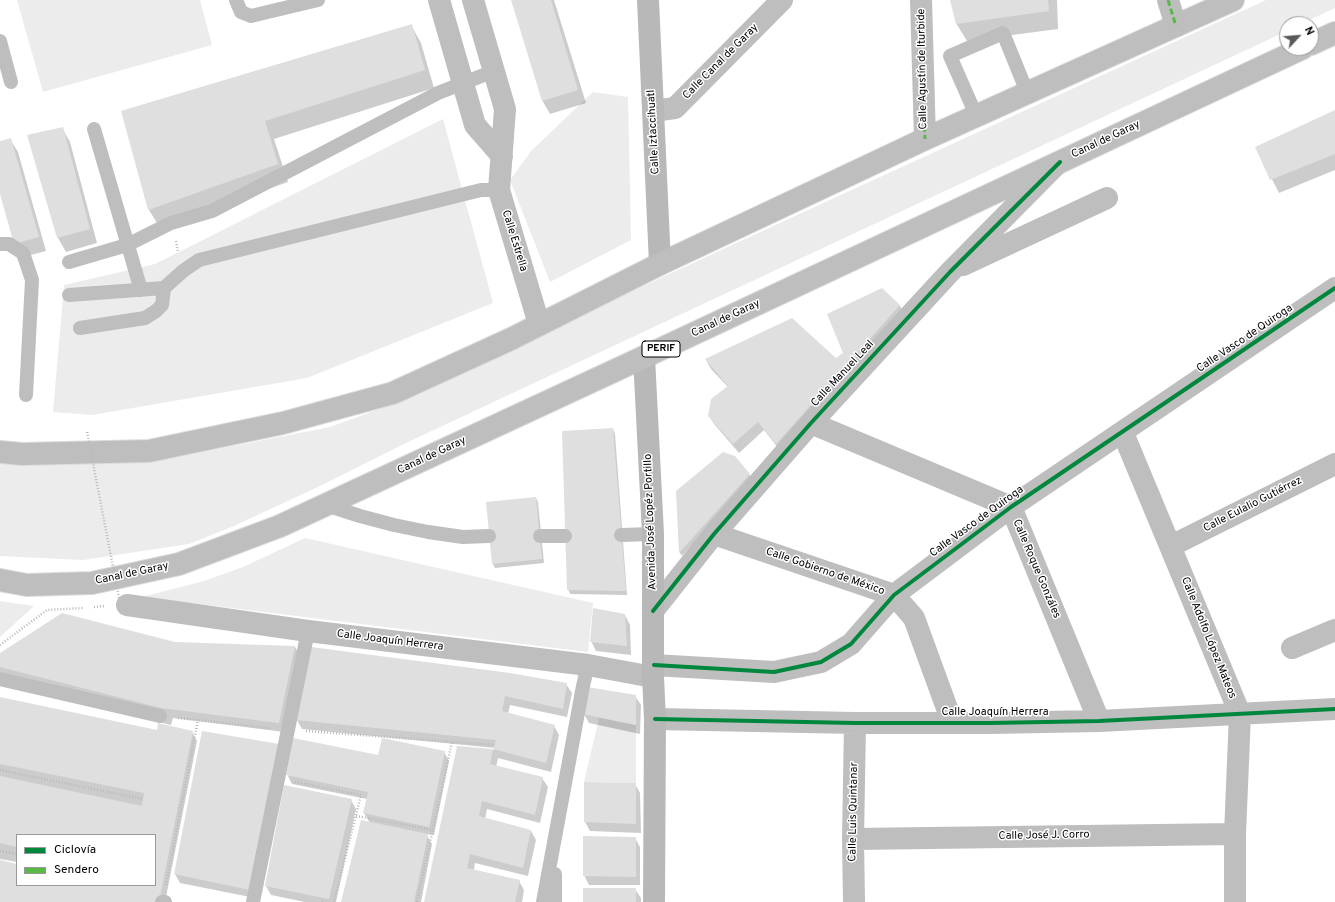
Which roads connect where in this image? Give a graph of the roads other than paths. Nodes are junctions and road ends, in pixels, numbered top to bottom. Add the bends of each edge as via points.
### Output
1 (236, 0) edge
2 (318, 0) edge
3 (439, 0) edge
4 (474, 0) edge
5 (648, 0) edge
6 (782, 0) edge
7 (921, 0) edge
8 (1168, 0) edge
9 (1233, 0) edge
10 (1211, 6) edge
11 (1176, 26) junction
12 (1335, 33) edge
13 (1319, 40) edge
14 (0, 41) edge
15 (1286, 56) edge
16 (494, 71) junction
17 (11, 82) dead end
18 (462, 83) junction
19 (1027, 92) junction
20 (653, 111) junction
21 (976, 115) junction
22 (94, 128) dead end
23 (924, 139) junction
24 (502, 156) junction
25 (1060, 162) junction
26 (499, 190) junction
27 (1107, 198) dead end
28 (0, 244) edge
29 (127, 245) junction
30 (68, 262) dead end
31 (660, 264) junction
32 (950, 272) junction
33 (164, 288) junction
34 (1335, 288) edge
35 (141, 290) junction
36 (69, 295) dead end
37 (539, 324) junction
38 (80, 328) dead end
39 (644, 358) junction
40 (26, 395) dead end
41 (811, 423) junction
42 (1123, 433) junction
43 (0, 452) edge
44 (1335, 464) edge
45 (326, 505) junction
46 (1011, 507) junction
47 (653, 534) junction
48 (714, 534) junction
49 (621, 535) dead end
50 (489, 536) dead end
51 (540, 536) dead end
52 (565, 536) dead end
53 (1170, 546) junction
54 (0, 580) edge
55 (894, 595) junction
56 (123, 602) road end
57 (653, 611) junction
58 (1335, 630) edge
59 (308, 632) junction
60 (1292, 648) dead end
61 (588, 665) junction
62 (653, 671) junction
63 (0, 679) edge
64 (1335, 710) edge
65 (1240, 714) junction
66 (160, 716) road end
67 (655, 719) junction
68 (1099, 721) junction
69 (952, 722) junction
70 (855, 723) junction
71 (556, 833) junction
72 (1235, 834) junction
73 (853, 839) junction
74 (253, 902) edge
75 (543, 902) edge
76 (555, 902) edge
77 (654, 902) edge
78 (854, 902) edge
79 (1235, 902) edge

1 - 2 lane via 241,12 251,16
3 - 18 street
4 - 16 street, Calle Estrella
5 - 20 street, Calle Iztaccihuatl
6 - 20 street, Calle Canal de Garay via 675,108
7 - 23 street, Calle Agustín de Iturbide
8 - 11 street
9 - 10 street
10 - 11 street
11 - 19 street
12 - 13 street
14 - 17 lane
15 - 25 street, Canal de Garay / PERIF
16 - 18 lane
16 - 24 street, Calle Estrella via 504,109
18 - 24 street via 475,125
18 - 29 lane via 212,211 171,223
19 - 21 street
19 - 21 lane via 1003,33 950,56
20 - 31 street, Calle Iztaccihuatl
21 - 23 street
22 - 29 lane
23 - 31 street
24 - 26 street, Calle Estrella
25 - 32 street, Calle Manuel Leal
25 - 39 street, Canal de Garay / PERIF
26 - 33 lane via 481,190 199,260
26 - 37 street, Calle Estrella
27 - 32 street
28 - 40 lane via 9,244 23,253 32,280
29 - 30 lane
29 - 35 lane
31 - 37 street
32 - 41 street, Calle Manuel Leal
33 - 35 lane
33 - 38 lane via 162,304 145,318
34 - 42 street, Calle Vasco de Quiroga
35 - 36 lane
37 - 43 street via 393,393 283,423 149,451 22,454
39 - 45 street, Canal de Garay / PERIF
39 - 47 street, Avenida José Lopéz Portillo
41 - 46 street, Calle Roque Gonzáles
41 - 48 street, Calle Manuel Leal
42 - 46 street, Calle Vasco de Quiroga
42 - 53 street, Calle Adolfo López Mateos
44 - 53 street, Calle Eulalio Gutiérrez
45 - 50 lane via 428,532 463,537
45 - 54 street, Canal de Garay / PERIF via 280,526 179,564 92,583 27,585
46 - 55 street, Calle Vasco de Quiroga
46 - 68 street, Calle Roque Gonzáles
47 - 49 lane
47 - 57 street, Avenida José Lopéz Portillo
48 - 55 street, Calle Gobierno de México
48 - 57 street, Calle Manuel Leal
51 - 52 lane
53 - 65 street, Calle Adolfo López Mateos
55 - 62 street, Calle Vasco de Quiroga via 851,644 821,662 774,672
55 - 69 street, Calle Gobierno de México via 914,618
56 - 59 street, Calle Joaquín Herrera
57 - 62 street, Avenida José Lopéz Portillo
58 - 60 street
59 - 61 street, Calle Joaquín Herrera
59 - 74 lane
61 - 62 street, Calle Joaquín Herrera
61 - 71 lane
62 - 67 street, Avenida José Lopéz Portillo
63 - 66 lane
64 - 65 street, Calle Joaquín Herrera
65 - 68 street, Calle Joaquín Herrera
65 - 72 street, Calle Adolfo López Mateos
67 - 70 street, Calle Joaquín Herrera
67 - 77 street, Avenida José Lopéz Portillo
68 - 69 street, Calle Joaquín Herrera
69 - 70 street, Calle Joaquín Herrera
70 - 73 street, Calle Luis Quintanar
71 - 75 lane
71 - 76 lane
72 - 73 street, Calle José J. Corro
72 - 79 street, Calle Adolfo López Mateos
73 - 78 street, Calle Luis Quintanar

